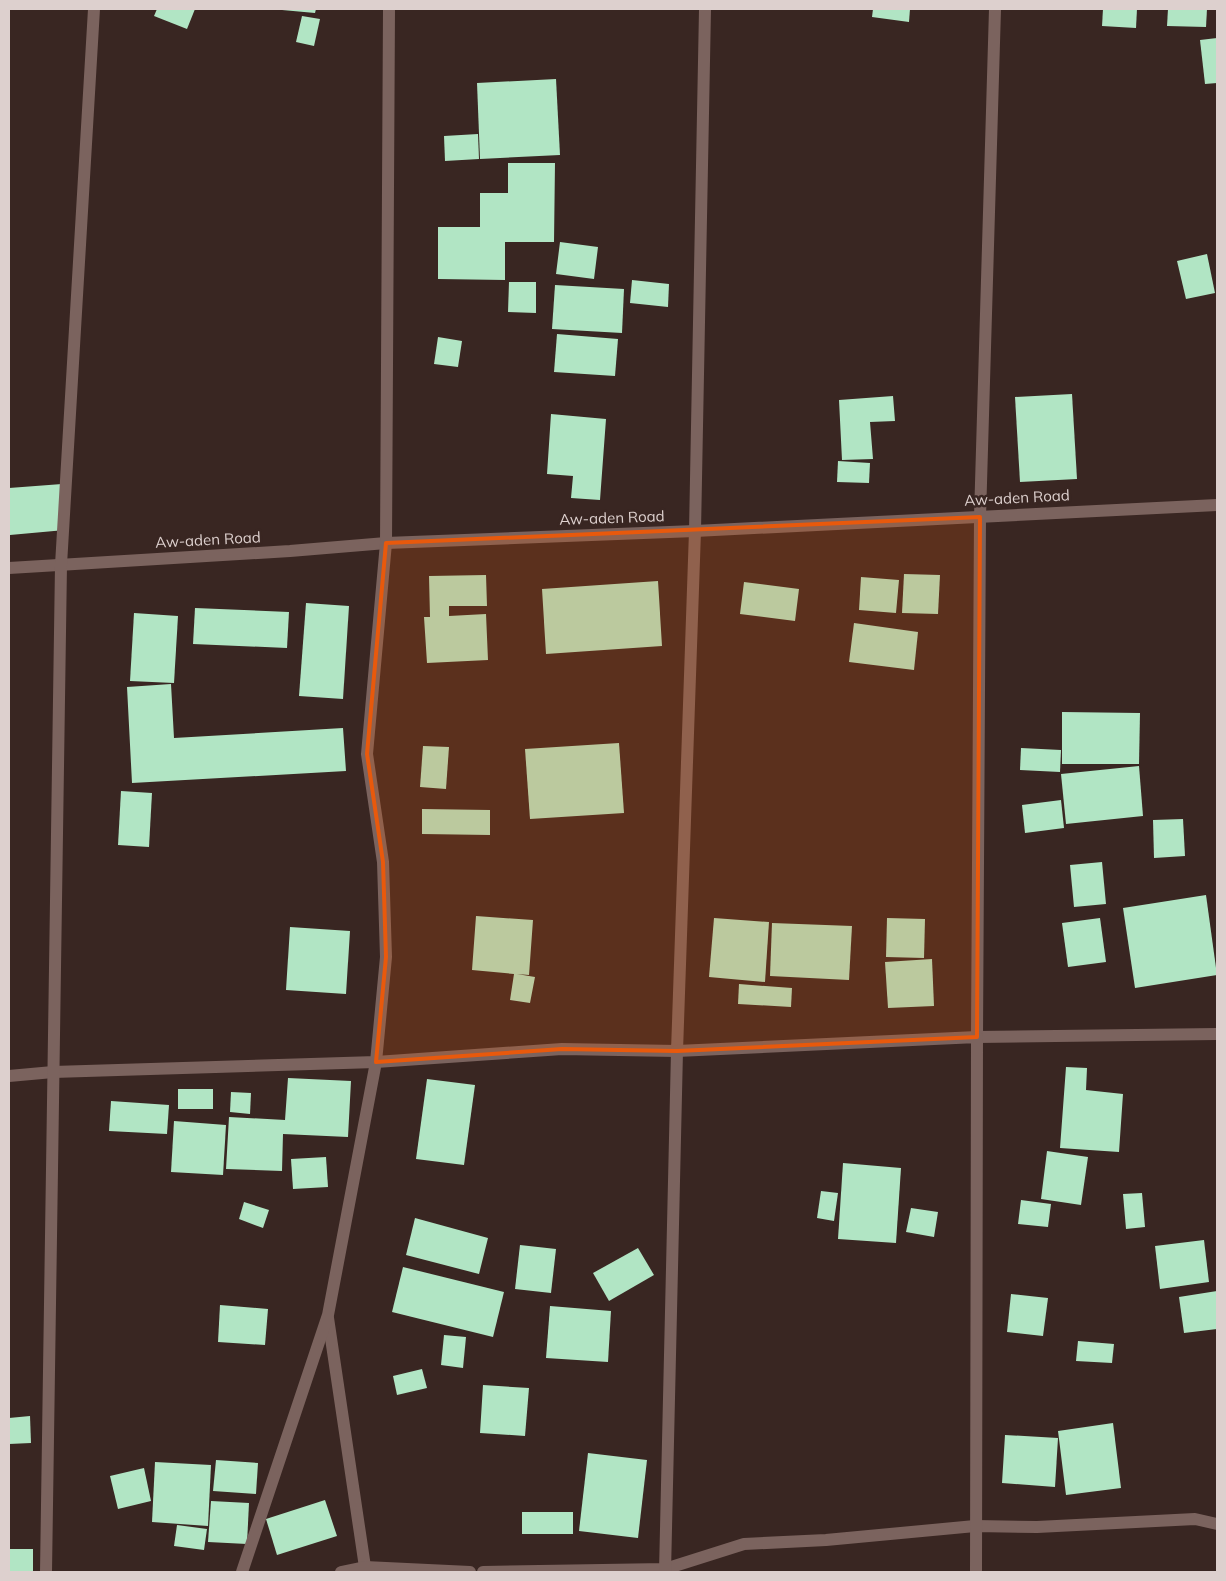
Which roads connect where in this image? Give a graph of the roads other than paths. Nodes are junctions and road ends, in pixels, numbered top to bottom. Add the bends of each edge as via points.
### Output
1 (94, 9) edge
2 (389, 9) edge
3 (705, 9) edge
4 (994, 9) edge
5 (1217, 505) edge
6 (980, 516) junction
7 (695, 531) junction
8 (386, 543) junction
9 (61, 564) junction
10 (9, 568) edge
11 (1217, 1034) edge
12 (977, 1037) junction
13 (678, 1051) junction
14 (376, 1062) junction
15 (53, 1072) junction
16 (9, 1076) edge
17 (328, 1314) junction
18 (1217, 1524) edge
19 (975, 1526) junction
20 (365, 1570) edge
21 (665, 1571) edge
22 (46, 1572) edge
23 (242, 1572) edge
24 (341, 1572) edge
25 (470, 1572) edge
26 (483, 1572) edge
27 (976, 1572) edge

1 - 9 street
2 - 8 street
3 - 7 street
4 - 6 street
5 - 6 street, Aw-aden Road
6 - 7 street, Aw-aden Road
6 - 12 street
7 - 8 street, Aw-aden Road
7 - 13 street
8 - 9 street, Aw-aden Road
8 - 14 street via 367,754 384,872 386,956
9 - 10 street, Aw-aden Road
9 - 15 street
11 - 12 street
12 - 13 street
12 - 19 street
13 - 14 street via 562,1049
13 - 21 street
14 - 15 street
14 - 17 street
15 - 16 street
15 - 22 street
17 - 20 street
17 - 23 street
18 - 19 street via 1195,1519 1036,1527
19 - 21 street via 744,1544
19 - 27 street
20 - 24 street
20 - 25 street
21 - 26 street

